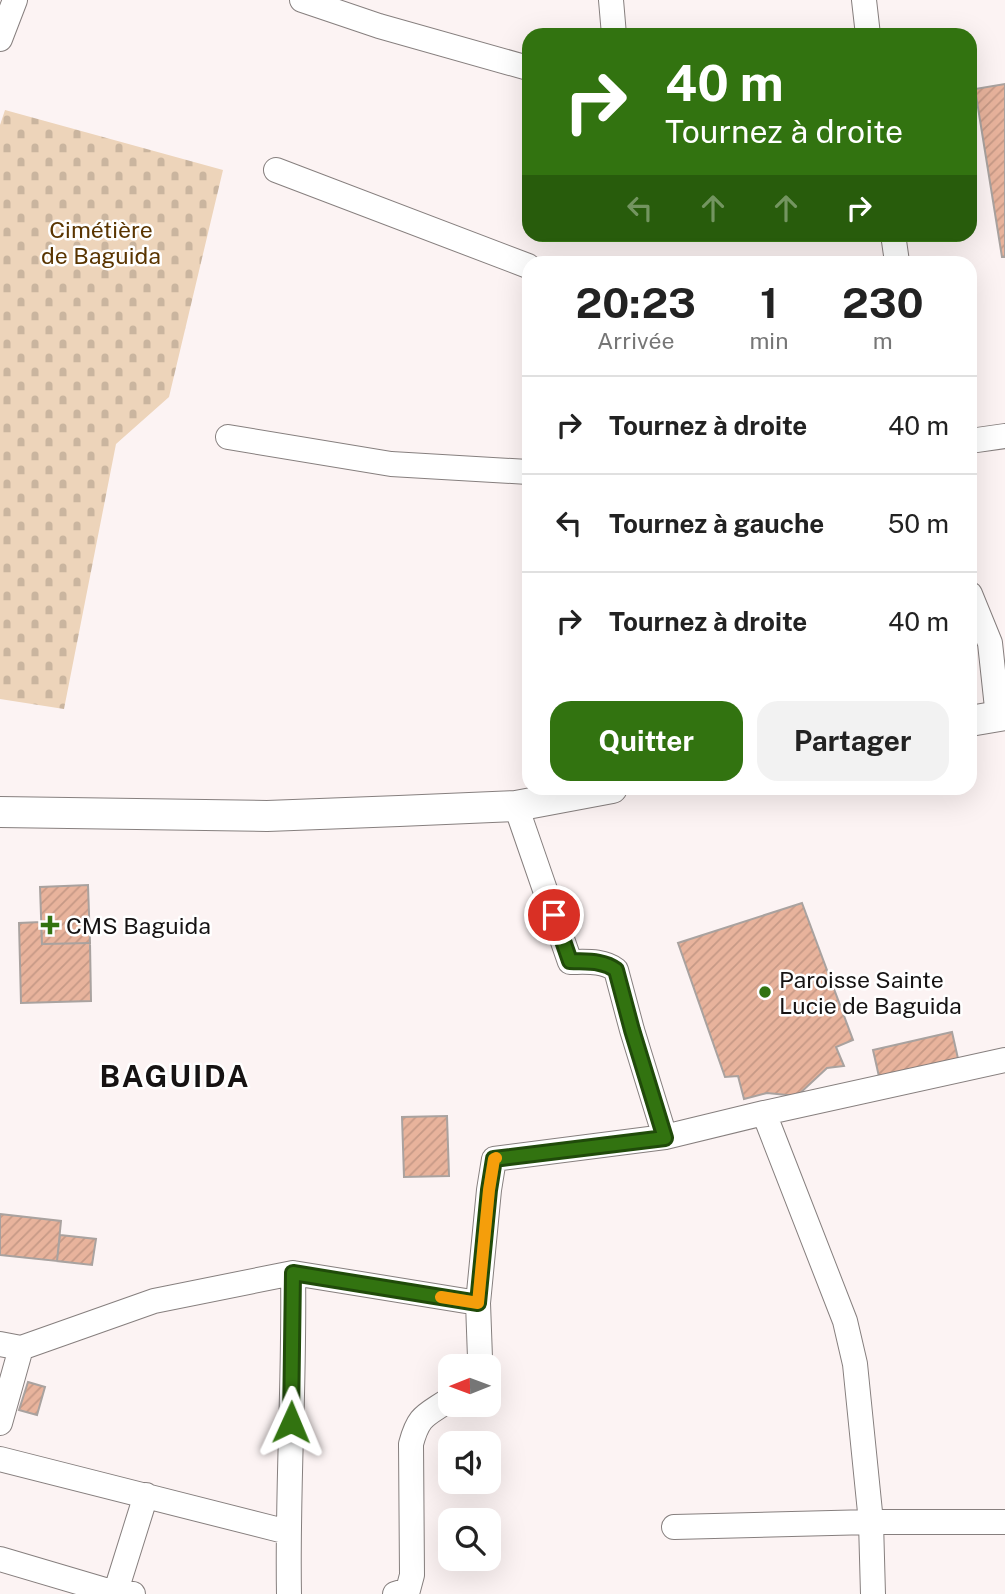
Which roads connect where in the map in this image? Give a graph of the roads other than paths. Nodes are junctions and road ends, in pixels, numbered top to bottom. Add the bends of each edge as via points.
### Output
1 (15, 0) edge
2 (302, 0) edge
3 (611, 0) edge
4 (864, 0) edge
5 (613, 28) edge
6 (867, 28) edge
7 (0, 39) edge
8 (522, 66) edge
9 (276, 170) dead end
10 (522, 265) edge
11 (1005, 436) edge
12 (228, 437) dead end
13 (977, 440) edge
14 (522, 472) edge
15 (977, 611) edge
16 (991, 718) edge
17 (575, 795) edge
18 (516, 806) junction
19 (0, 812) edge
20 (1005, 1060) edge
21 (764, 1113) junction
22 (665, 1138) junction
23 (293, 1273) junction
24 (478, 1303) junction
25 (10, 1346) edge
26 (480, 1354) edge
27 (438, 1406) edge
28 (0, 1423) edge
29 (0, 1459) edge
30 (146, 1495) junction
31 (870, 1521) junction
32 (1005, 1522) edge
33 (674, 1527) dead end
34 (288, 1532) junction
35 (0, 1559) edge
36 (121, 1594) edge
37 (289, 1594) edge
38 (395, 1594) edge
39 (873, 1594) edge

1 - 7 street
2 - 8 street
3 - 5 street
4 - 6 street
9 - 10 street
11 - 13 street
12 - 14 street via 391,464
15 - 16 street via 990,643
17 - 18 street
18 - 19 street via 267,816
18 - 22 street via 570,961 601,963 616,970
20 - 21 street
21 - 22 street
21 - 31 street via 845,1321 855,1364
22 - 24 street via 494,1159
23 - 24 street
23 - 25 street via 154,1301
23 - 34 street
24 - 26 street
25 - 28 street
27 - 38 street via 415,1428 411,1444 412,1575 408,1590
29 - 30 street
30 - 34 street
30 - 36 street
31 - 32 street
31 - 33 street
31 - 39 street
34 - 37 street
35 - 36 street

